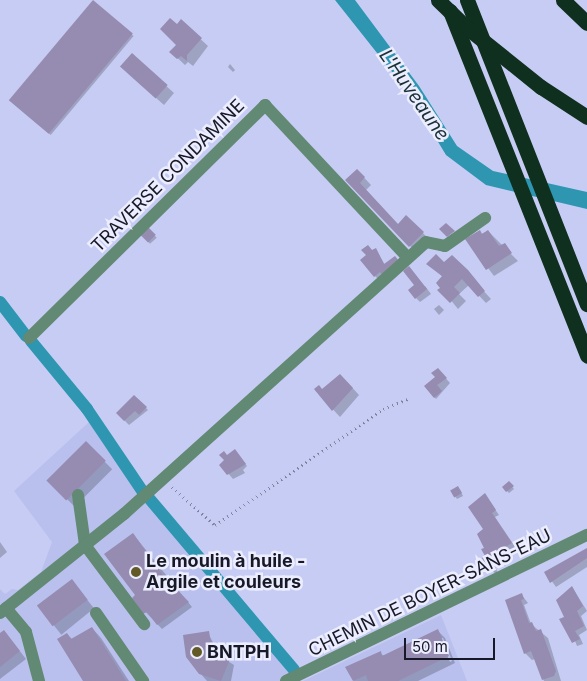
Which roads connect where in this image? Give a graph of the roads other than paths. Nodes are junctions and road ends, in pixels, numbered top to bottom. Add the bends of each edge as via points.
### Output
1 (438, 0) edge
2 (446, 0) edge
3 (467, 0) edge
4 (563, 0) edge
5 (587, 23) edge
6 (587, 117) edge
7 (485, 218) dead end
8 (408, 258) junction
9 (587, 304) edge
10 (29, 338) dead end
11 (587, 356) edge
12 (78, 494) dead end
13 (587, 535) edge
14 (85, 545) junction
15 (3, 610) edge
16 (96, 614) dead end
17 (144, 624) dead end
18 (39, 681) edge
19 (144, 681) edge
20 (286, 681) edge

1 - 6 highway, bridge via 473,33 541,87
2 - 11 highway
3 - 9 highway
4 - 5 highway
7 - 8 street via 445,246 426,242
8 - 10 street, TRAVERSE CONDAMINE via 265,105
8 - 14 street
12 - 14 street
13 - 20 street, CHEMIN DE BOYER-SANS-EAU
14 - 15 street
14 - 17 street
15 - 18 street via 26,632
16 - 19 street

